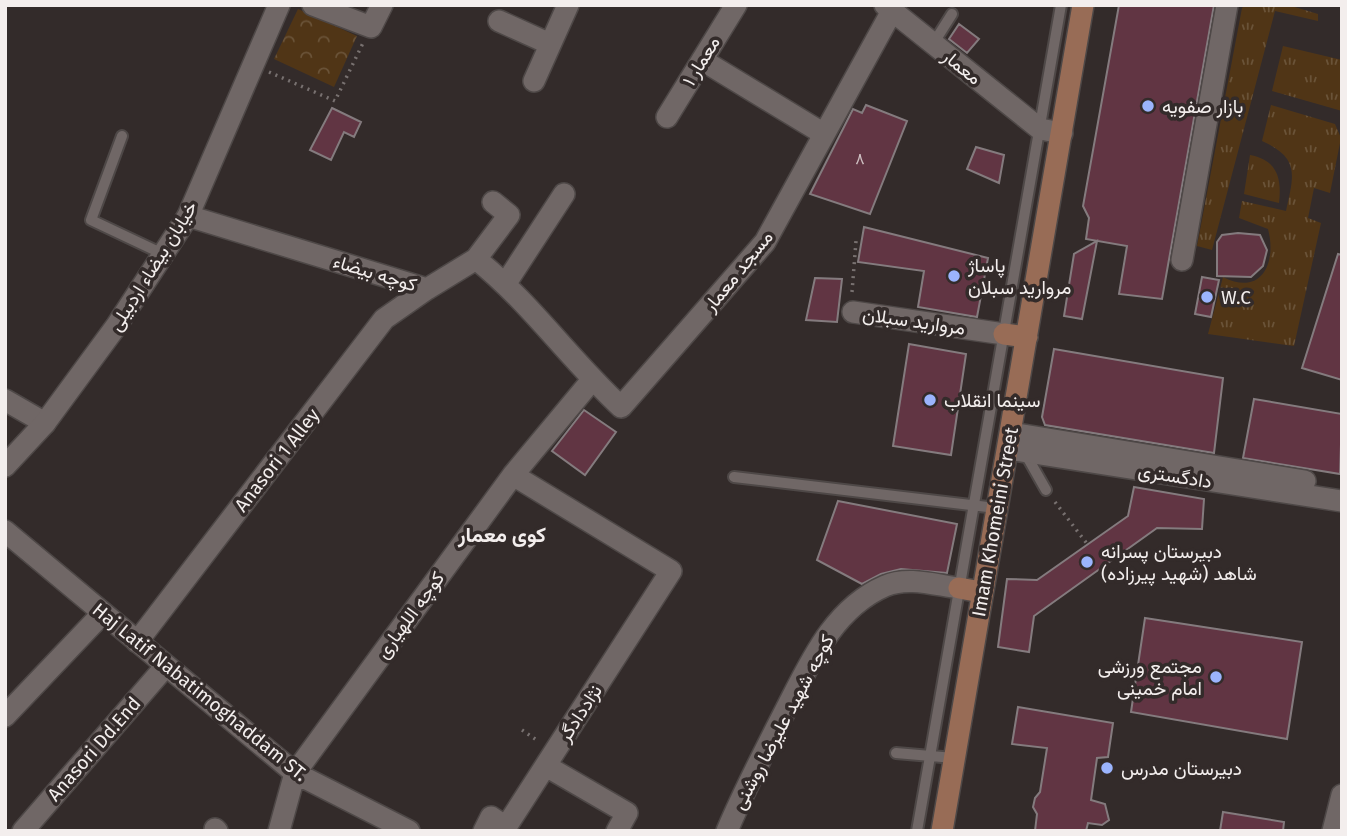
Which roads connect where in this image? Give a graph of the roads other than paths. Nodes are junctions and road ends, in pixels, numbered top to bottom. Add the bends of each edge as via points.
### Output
1 (279, 5) edge
2 (313, 5) edge
3 (382, 5) edge
4 (568, 5) edge
5 (736, 5) edge
6 (1061, 5) edge
7 (1083, 5) edge
8 (1227, 5) edge
9 (888, 8) edge
10 (952, 15) dead end
11 (499, 21) dead end
12 (551, 44) junction
13 (933, 44) junction
14 (702, 60) junction
15 (534, 81) dead end
16 (667, 117) dead end
17 (1040, 129) junction
18 (1062, 133) junction
19 (824, 134) junction
20 (122, 136) dead end
21 (564, 194) dead end
22 (493, 202) dead end
23 (188, 216) junction
24 (163, 254) junction
25 (476, 260) junction
26 (1182, 260) dead end
27 (506, 283) junction
28 (427, 289) junction
29 (853, 312) road end
30 (1004, 334) junction
31 (1027, 337) junction
32 (592, 380) junction
33 (5, 400) edge
34 (45, 423) junction
35 (1015, 445) junction
36 (5, 466) edge
37 (513, 475) junction
38 (1217, 475) junction
39 (734, 477) dead end
40 (1342, 487) edge
41 (1046, 491) road end
42 (1342, 501) edge
43 (974, 505) junction
44 (996, 508) junction
45 (5, 531) edge
46 (959, 588) junction
47 (981, 592) junction
48 (102, 614) junction
49 (137, 642) junction
50 (165, 667) junction
51 (5, 716) edge
52 (897, 753) dead end
53 (930, 756) junction
54 (954, 758) junction
55 (546, 766) junction
56 (296, 773) junction
57 (1342, 795) edge
58 (23, 831) edge
59 (279, 831) edge
60 (409, 831) edge
61 (484, 831) edge
62 (617, 831) edge
63 (727, 831) edge
64 (917, 831) edge
65 (942, 831) edge
66 (1333, 831) edge

1 - 23 street, خیابان بیضاء اردبیلی
2 - 3 street via 371,27
4 - 12 street
5 - 14 street, معمار ۱
6 - 17 lane
7 - 18 main road, Imam Khomeini Street
8 - 26 street
9 - 13 street, معمار
9 - 19 street, مسجد معمار
10 - 13 lane
11 - 12 street
12 - 15 street
13 - 17 street, معمار
14 - 16 street, معمار ۱
14 - 19 street
17 - 18 street
17 - 30 lane
18 - 31 main road, Imam Khomeini Street
19 - 32 street, مسجد معمار via 765,242 621,407
20 - 24 lane via 91,220
21 - 27 street
22 - 25 street via 509,215
23 - 24 street, خیابان بیضاء اردبیلی
23 - 28 street, کوچه بیضاء
24 - 34 street, خیابان بیضاء اردبیلی
25 - 27 street
25 - 28 street, کوچه بیضاء
27 - 32 street
28 - 49 street, Anasori 1 Alley via 384,319
29 - 30 street, مروارید سبلان via 891,324
30 - 31 main road
30 - 43 lane
31 - 35 main road, Imam Khomeini Street
32 - 37 street, کوچه اللهیاری
33 - 34 street
34 - 36 street, خیابان بیضاء اردبیلی
35 - 38 street
35 - 41 lane
35 - 44 main road, Imam Khomeini Street
37 - 55 street, نژاددادگر via 671,571
37 - 56 street, کوچه اللهیاری
38 - 40 street
38 - 42 street, دادگستری
39 - 43 lane
43 - 44 lane
43 - 46 lane
44 - 47 main road, Imam Khomeini Street
45 - 48 street, Haj Latif Nabatimoghaddam ST.
46 - 47 main road
46 - 53 lane
46 - 63 street, کوچه شهید علیرضا روشنی via 907,580 855,604 839,620 804,675
47 - 54 main road, Imam Khomeini Street
48 - 49 street, Haj Latif Nabatimoghaddam ST.
48 - 51 street
49 - 50 street, Haj Latif Nabatimoghaddam ST.
50 - 56 street, Haj Latif Nabatimoghaddam ST.
50 - 58 street, Anasori Dd.End
52 - 53 lane
53 - 54 lane
53 - 64 lane
54 - 65 main road, Imam Khomeini Street
55 - 61 street, نژاددادگر via 506,827 491,817
55 - 62 street via 627,813
56 - 59 street, کوچه اللهیاری
56 - 60 street, Haj Latif Nabatimoghaddam ST.
57 - 66 street

